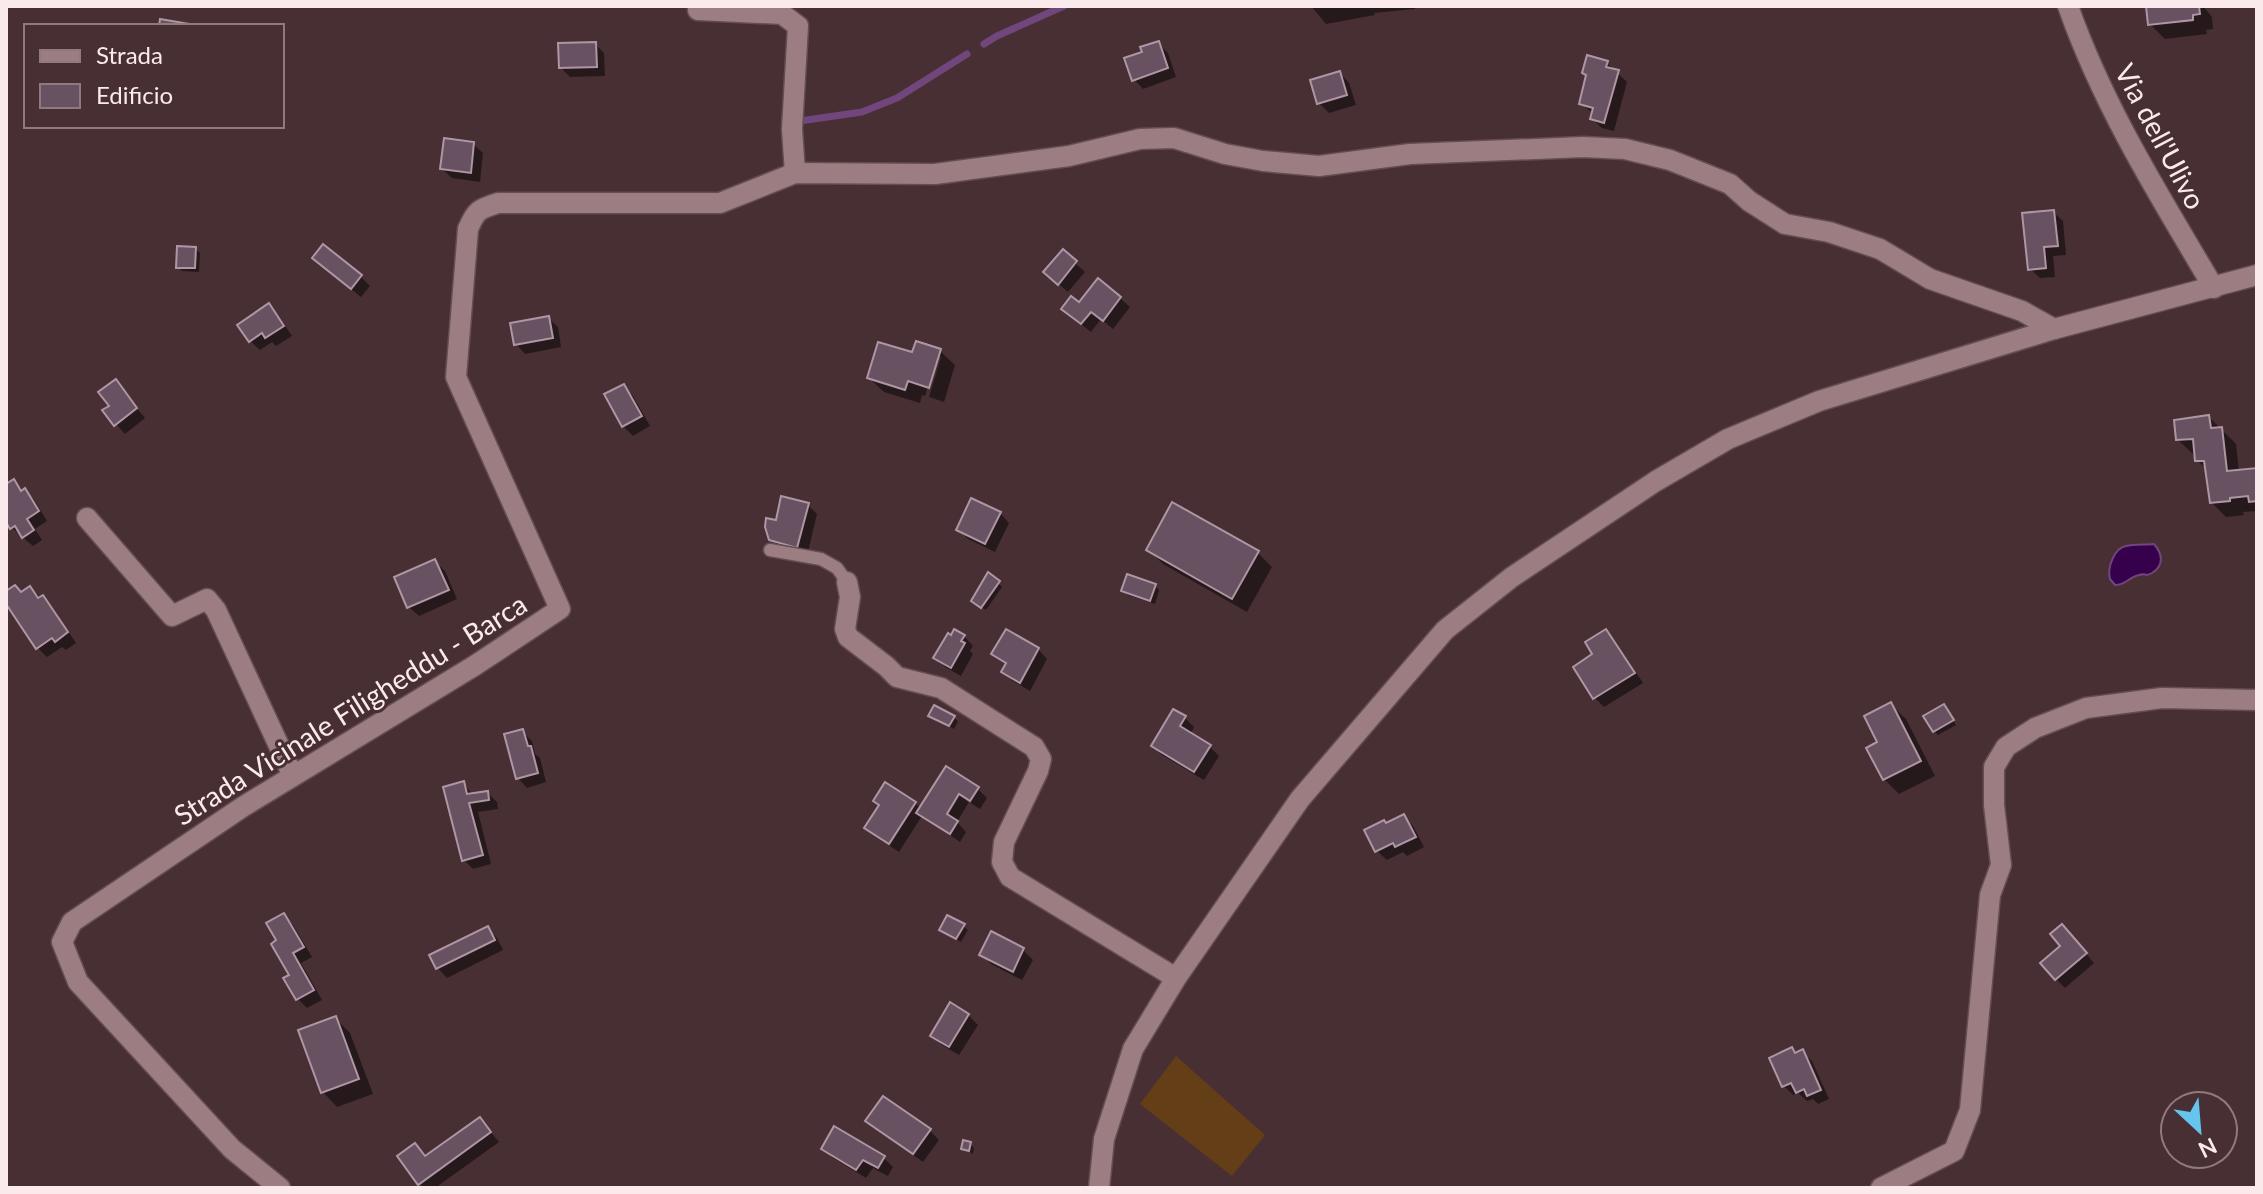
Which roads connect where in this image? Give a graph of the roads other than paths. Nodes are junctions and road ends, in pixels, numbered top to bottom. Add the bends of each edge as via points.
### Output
1 (699, 6) edge
2 (2068, 6) edge
3 (795, 173) junction
4 (2257, 275) edge
5 (2214, 288) junction
6 (2054, 329) junction
7 (87, 518) dead end
8 (770, 550) dead end
9 (847, 582) joint
10 (2257, 700) edge
11 (293, 776) junction
12 (1176, 978) junction
13 (280, 1188) edge
14 (1099, 1188) edge
15 (1881, 1188) edge

1 - 3 street via 698,10 782,14 798,26
2 - 5 street, Via dell'Ulivo via 2082,46 2143,168
3 - 6 street, Strada Vicinale Filigheddu - Barca via 935,174 1069,156 1140,139 1174,138 1225,154 1319,166 1410,154 1625,149 1730,184 1785,224 1880,249 1930,279 2022,311
3 - 11 street, Strada Vicinale Filigheddu - Barca via 720,203 498,203 473,217 456,377 560,609
4 - 5 street
5 - 6 street
6 - 12 street via 1819,401 1728,439 1512,577 1445,630 1300,799
7 - 11 street via 172,616 207,599 216,610
8 - 9 lane via 821,559
9 - 12 street via 848,637 897,677 941,688 1034,747 1041,759 1004,842 1002,862 1010,877
10 - 15 street via 2162,698 2086,708 2035,728 2006,747 1994,767 2001,865 1990,895 1970,1110 1954,1151
11 - 13 street, Strada Vicinale Filigheddu - Barca via 72,922 62,942 78,982 232,1149
12 - 14 street via 1133,1049 1104,1139

